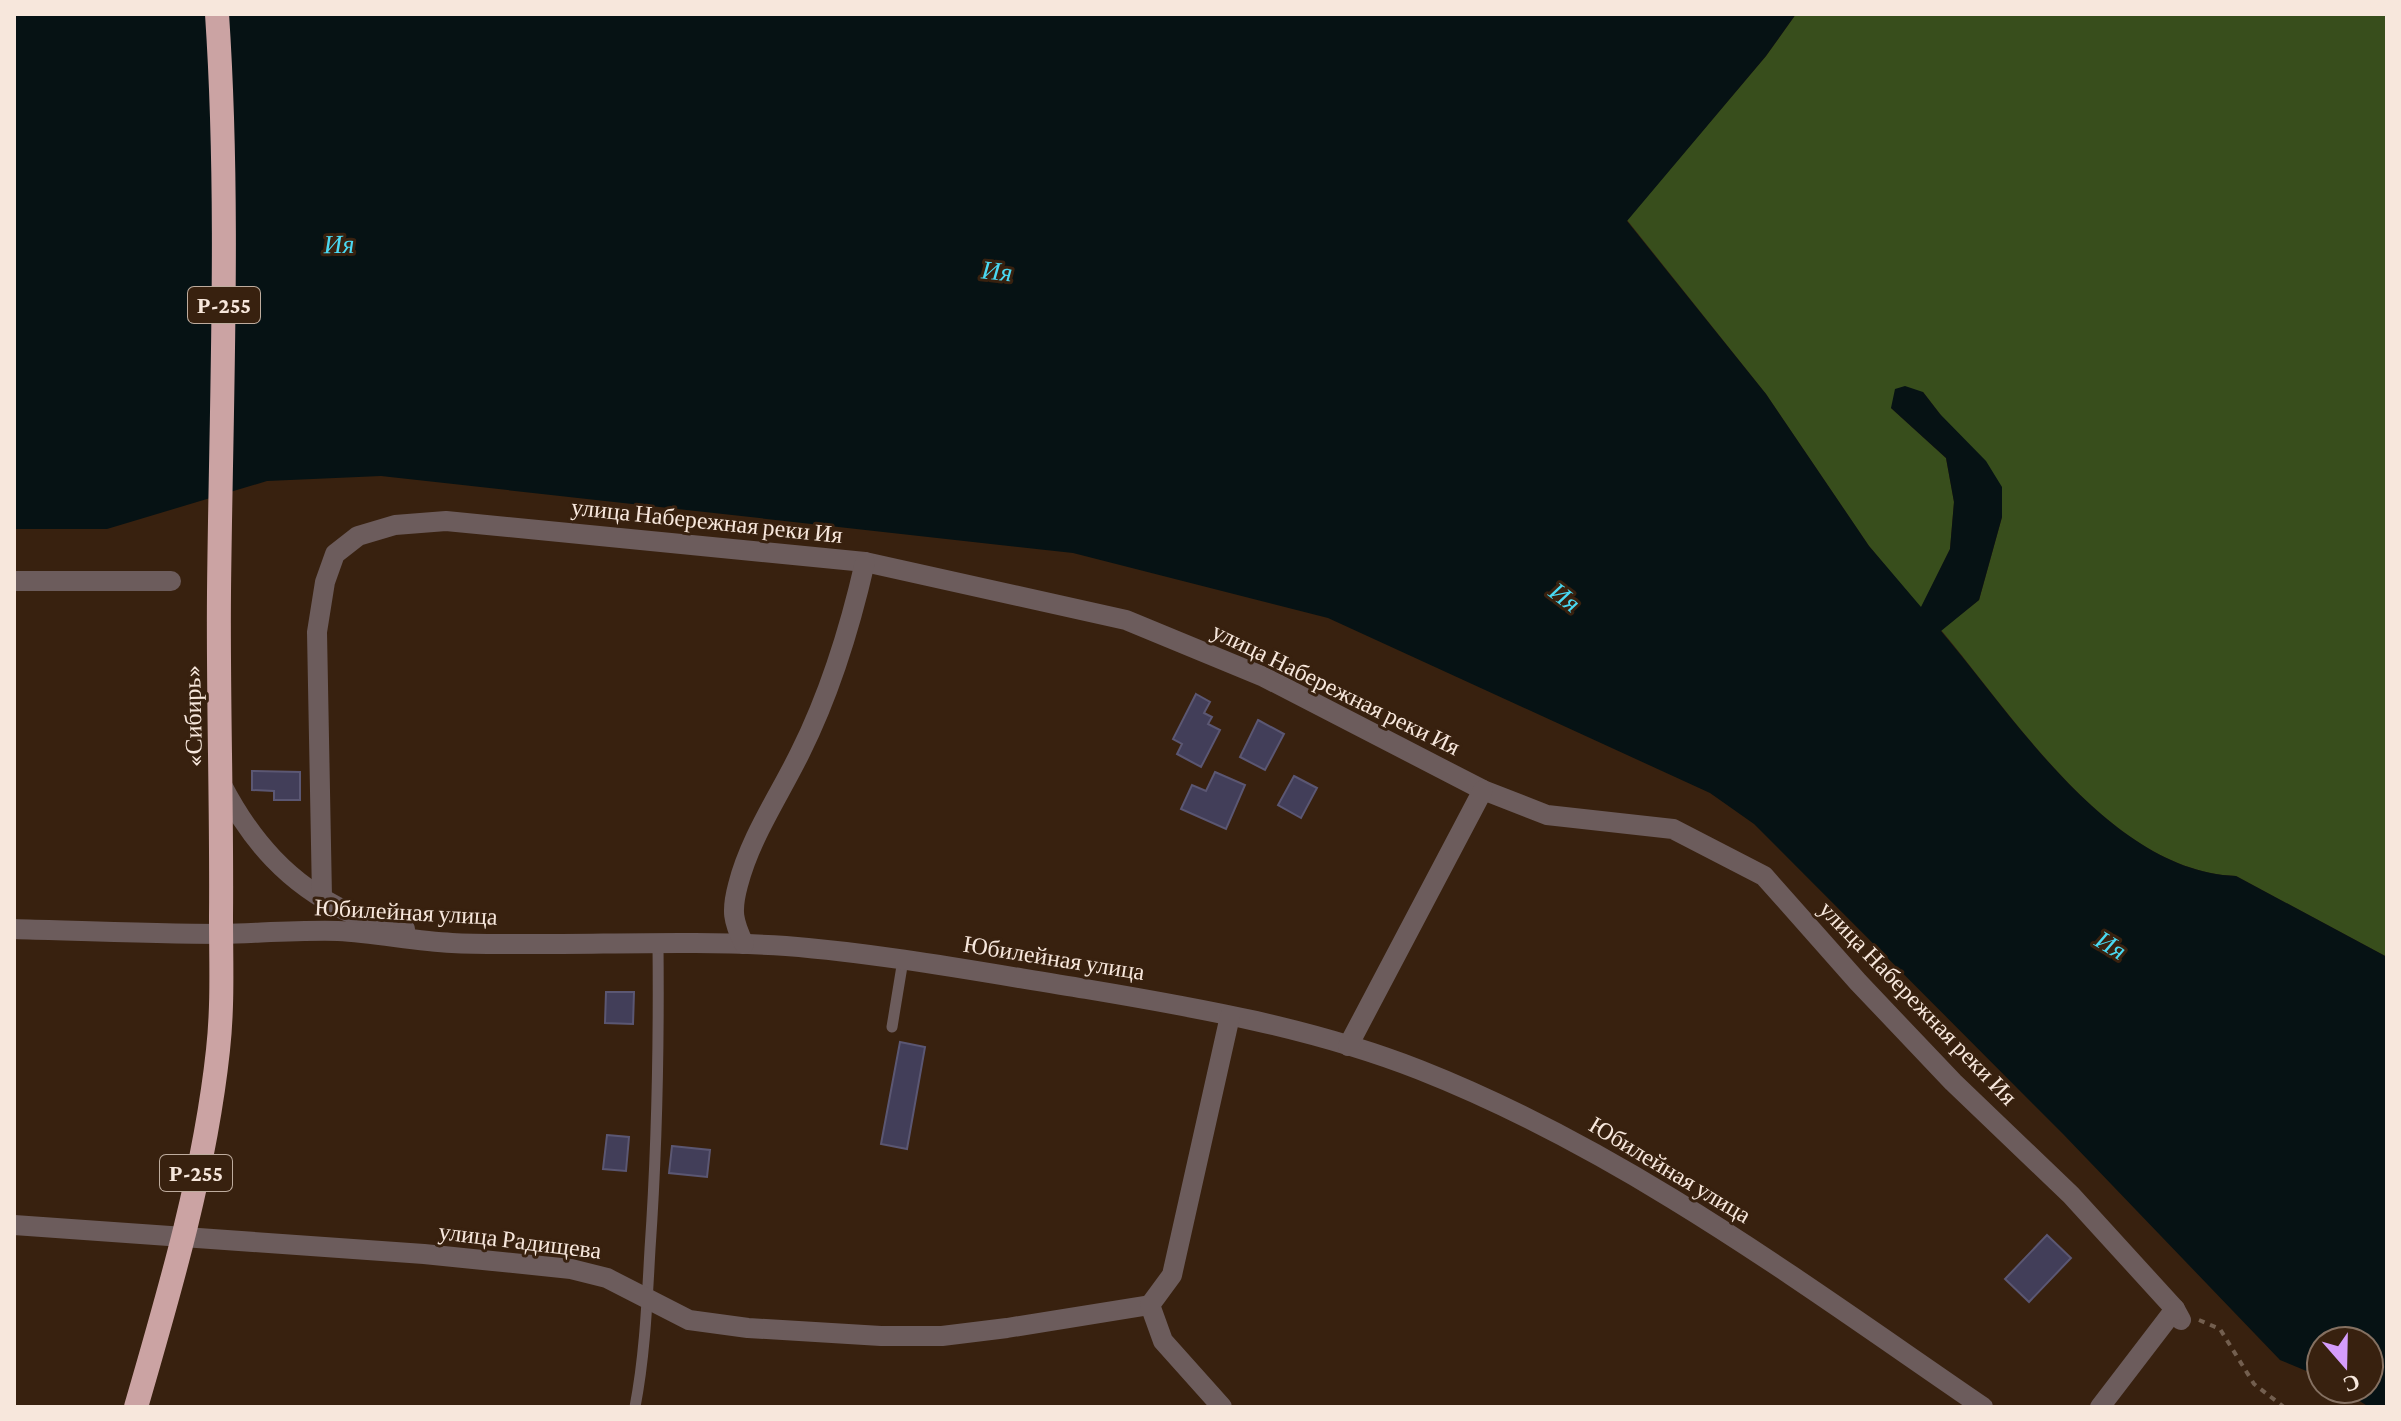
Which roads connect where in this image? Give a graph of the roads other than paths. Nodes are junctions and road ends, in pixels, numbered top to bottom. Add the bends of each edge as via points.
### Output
1 (217, 14) edge
2 (865, 562) junction
3 (14, 581) edge
4 (171, 581) dead end
5 (222, 785) junction
6 (1483, 790) junction
7 (322, 897) junction
8 (14, 929) edge
9 (221, 934) junction
10 (451, 943) junction
11 (744, 944) junction
12 (658, 945) junction
13 (903, 960) junction
14 (1230, 1016) junction
15 (892, 1027) dead end
16 (1348, 1046) junction
17 (14, 1225) edge
18 (182, 1237) junction
19 (647, 1299) junction
20 (1150, 1305) junction
21 (136, 1407) edge
22 (635, 1407) edge
23 (1222, 1407) edge
24 (1983, 1407) edge
25 (2100, 1407) edge

1 - 5 highway, «Сибирь» / Р-255 via 225,219 219,595
2 - 6 street, улица Набережная реки Ия via 1126,620 1264,677
2 - 7 street, улица Набережная реки Ия via 446,521 395,525 358,536 335,554 317,632
2 - 11 street via 840,656 737,886 733,921
3 - 4 street
5 - 7 street via 268,856
5 - 9 highway, «Сибирь» / Р-255
6 - 16 street
6 - 25 street, улица Набережная реки Ия via 1547,815 1673,829 1764,876 1953,1082 2071,1195 2178,1315
7 - 10 street via 347,912
8 - 9 street, Юбилейная улица
9 - 10 street, Юбилейная улица via 339,931
9 - 18 highway, «Сибирь» / Р-255 via 218,1052
10 - 12 street, Юбилейная улица
11 - 12 street, Юбилейная улица
11 - 13 street, Юбилейная улица
12 - 19 lane via 660,1066
13 - 14 street, Юбилейная улица
13 - 15 lane
14 - 16 street, Юбилейная улица
14 - 20 street via 1172,1275
16 - 24 street, Юбилейная улица via 1472,1093 1602,1157 1714,1225
17 - 18 street, улица Радищева
18 - 19 street, улица Радищева via 571,1269 607,1278
18 - 21 highway, «Сибирь» / Р-255
19 - 20 street, улица Радищева via 704,1323 911,1338
19 - 22 lane
20 - 23 street via 1163,1341

